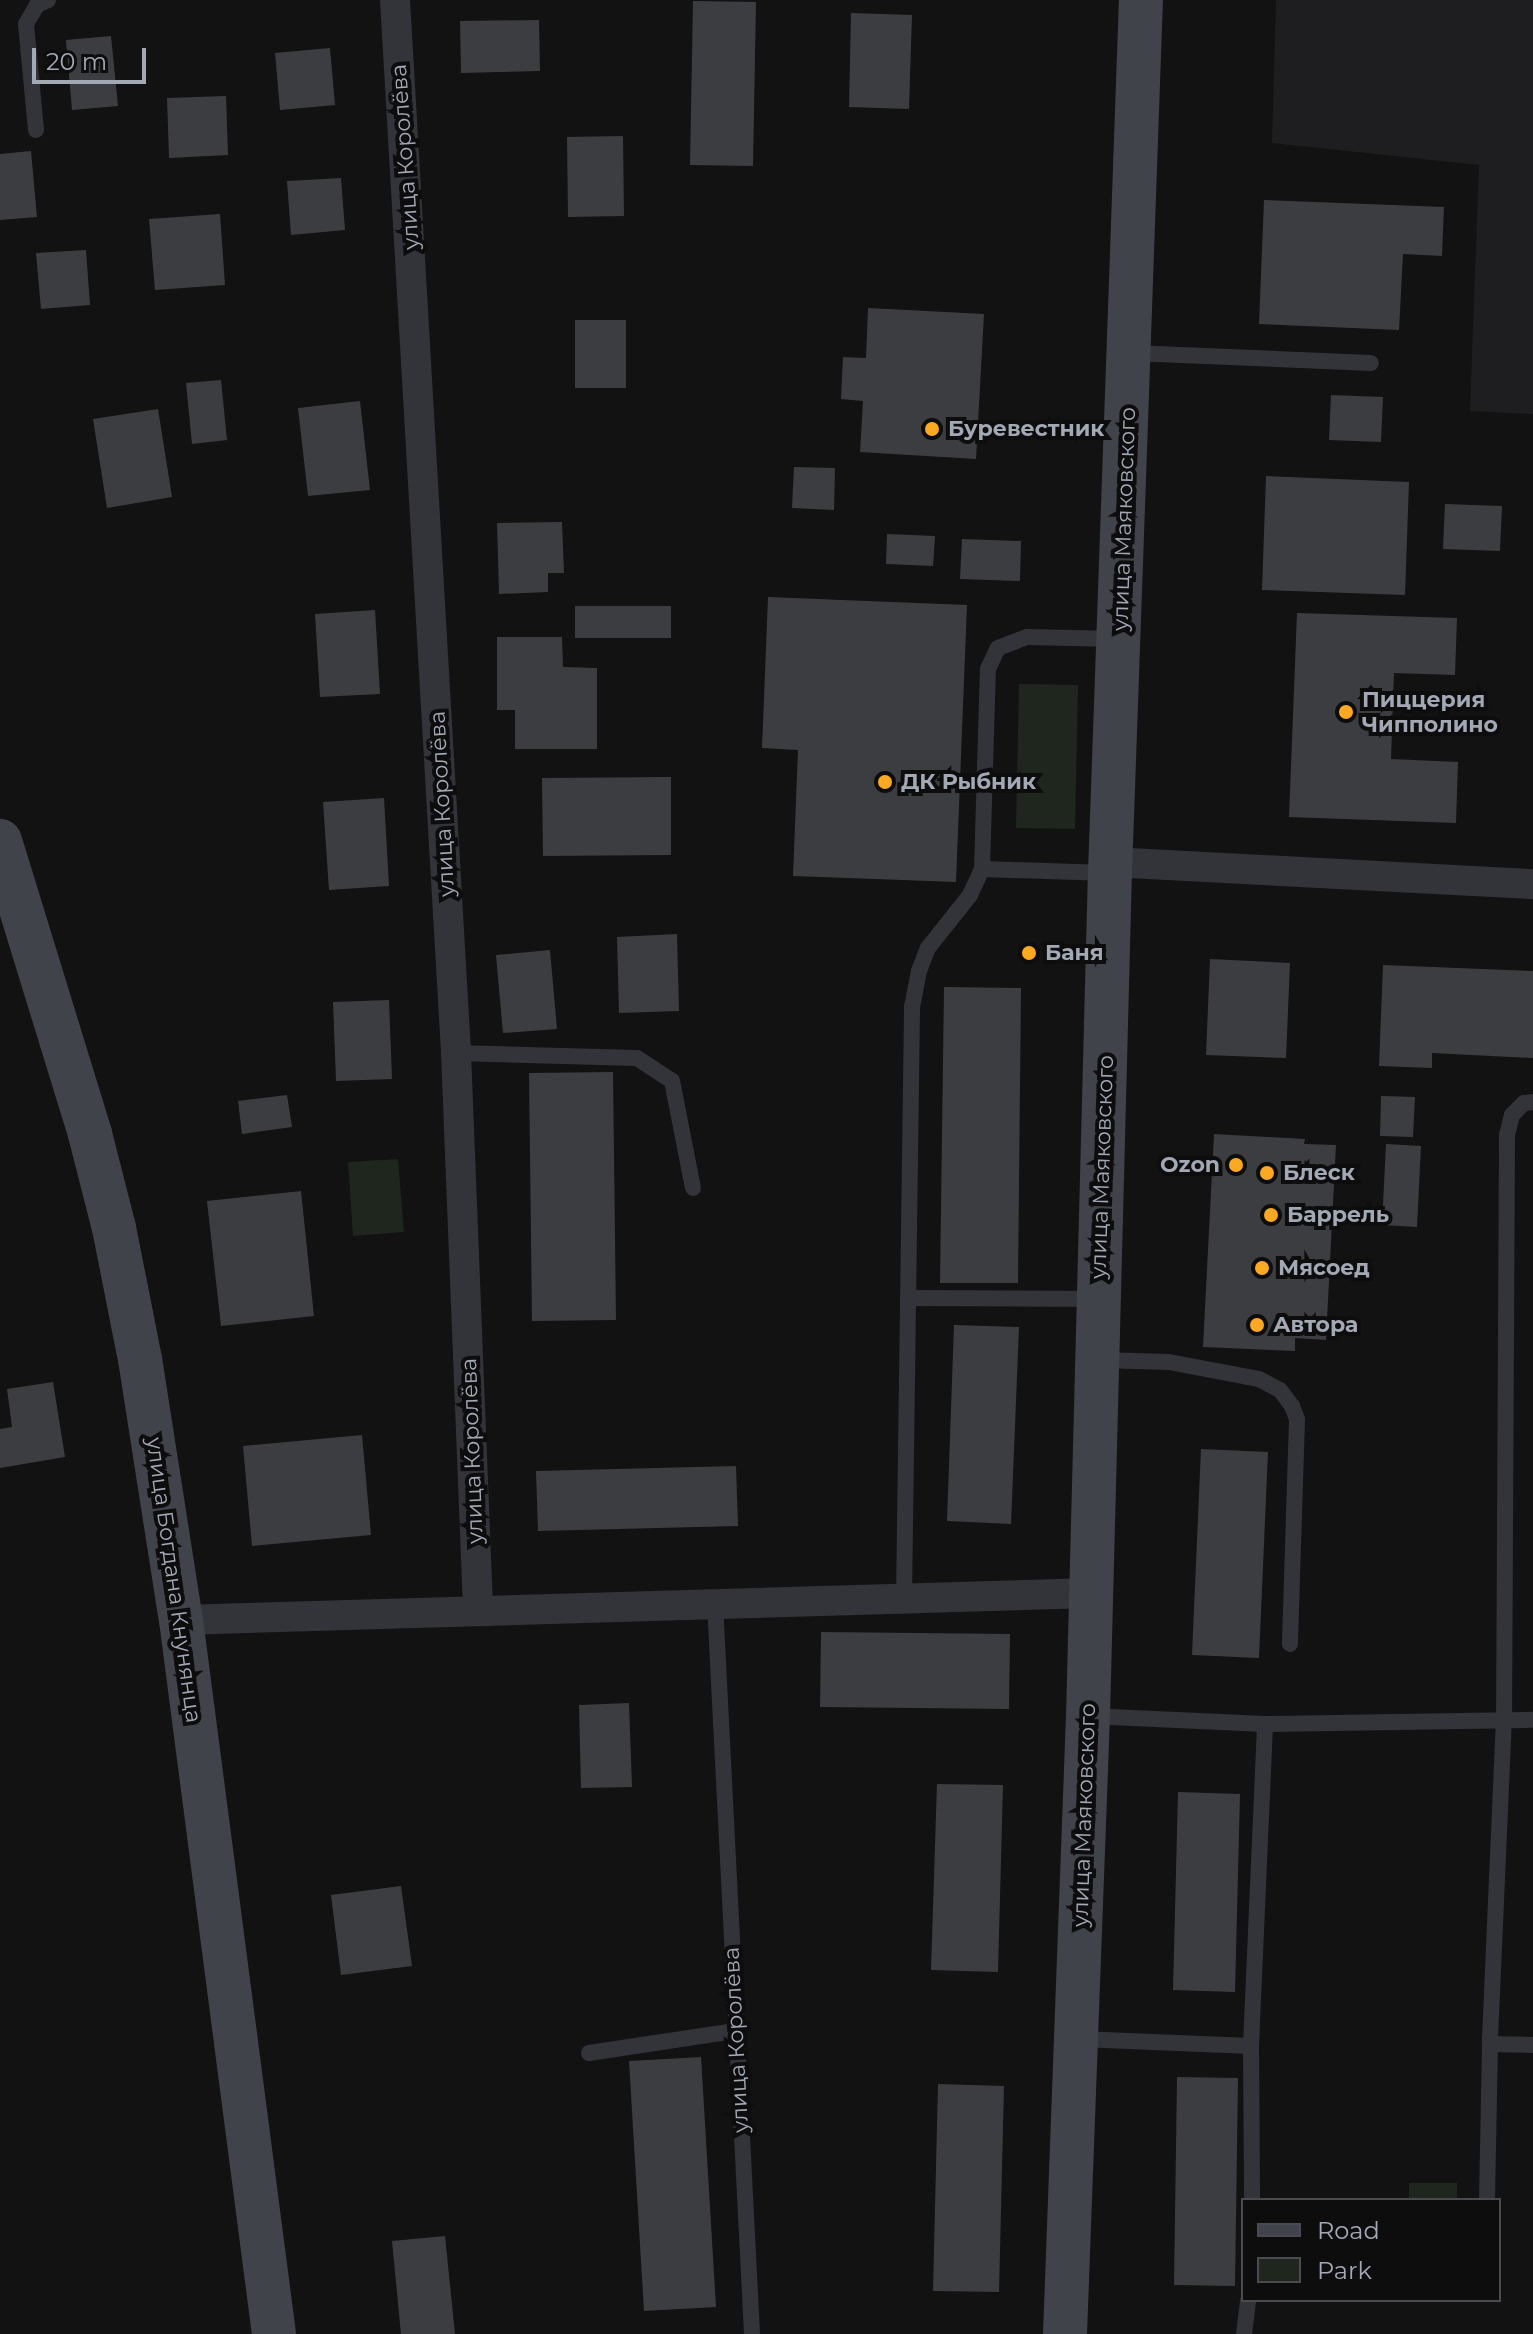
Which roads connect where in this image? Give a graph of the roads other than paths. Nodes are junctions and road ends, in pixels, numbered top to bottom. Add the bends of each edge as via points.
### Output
1 (48, 0) edge
2 (395, 0) edge
3 (1141, 0) edge
4 (36, 130) dead end
5 (1130, 353) junction
6 (1371, 363) dead end
7 (1119, 639) junction
8 (0, 841) edge
9 (1110, 867) junction
10 (982, 869) junction
11 (1533, 884) edge
12 (456, 1053) junction
13 (1533, 1102) edge
14 (693, 1188) dead end
15 (908, 1298) junction
16 (1098, 1299) junction
17 (1097, 1360) junction
18 (1091, 1593) junction
19 (904, 1598) junction
20 (715, 1603) junction
21 (478, 1608) junction
22 (181, 1620) junction
23 (1290, 1644) dead end
24 (1088, 1716) junction
25 (1504, 1718) junction
26 (1533, 1720) edge
27 (1265, 1724) junction
28 (735, 2031) junction
29 (1075, 2039) junction
30 (1490, 2044) junction
31 (1533, 2045) edge
32 (1251, 2046) junction
33 (589, 2053) dead end
34 (1252, 2198) edge
35 (1487, 2198) edge
36 (1248, 2302) edge
37 (274, 2334) edge
38 (752, 2334) edge
39 (1065, 2334) edge
40 (1244, 2334) edge

1 - 4 lane via 37,5 26,24
2 - 12 street, улица Королёва
3 - 5 street, улица Маяковского
5 - 6 lane
5 - 7 street, улица Маяковского
7 - 9 street, улица Маяковского
7 - 10 lane via 1027,637 998,648 988,669
8 - 22 street, улица Богдана Кнунянца via 114,1228
9 - 10 lane
9 - 11 street
9 - 16 street, улица Маяковского
10 - 15 lane via 970,895 928,948 912,1007
12 - 14 lane via 637,1058 672,1081
12 - 21 street, улица Королёва
13 - 25 lane via 1512,1115 1507,1135
15 - 16 lane
15 - 19 lane
16 - 17 street, улица Маяковского
17 - 18 street, улица Маяковского
17 - 23 lane via 1169,1362 1259,1379 1280,1390 1292,1406 1297,1419
18 - 19 street
18 - 24 street, улица Маяковского
19 - 20 street
20 - 21 street
20 - 28 lane, улица Королёва
21 - 22 street
22 - 37 street, улица Богдана Кнунянца
24 - 27 lane
24 - 29 street, улица Маяковского
25 - 26 lane
25 - 27 lane
25 - 30 lane
27 - 32 lane
28 - 33 lane
28 - 38 lane, улица Королёва
29 - 32 lane
29 - 39 street, улица Маяковского
30 - 31 lane
30 - 35 lane
32 - 34 lane
36 - 40 lane

